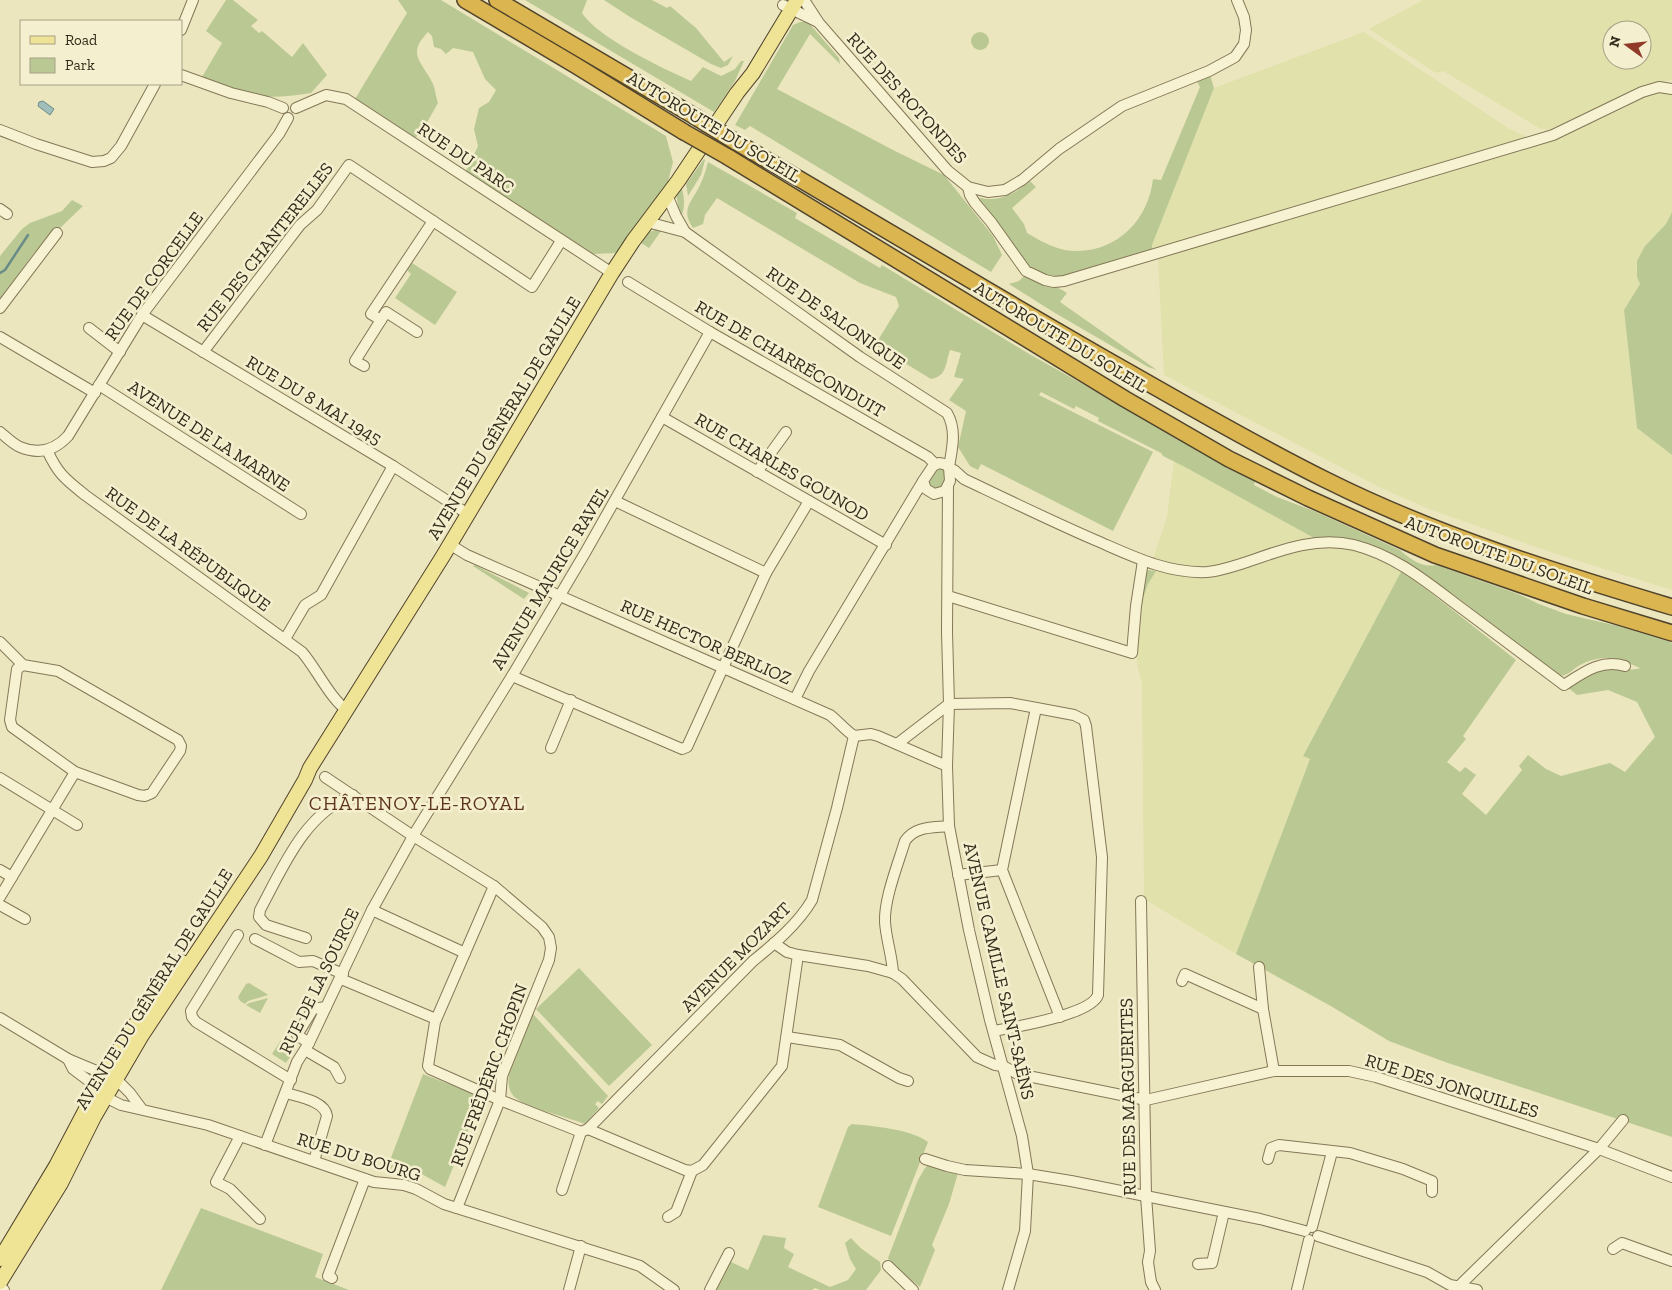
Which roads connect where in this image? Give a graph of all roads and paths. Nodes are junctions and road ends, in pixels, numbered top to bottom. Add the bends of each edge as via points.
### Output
1 (193, 0) edge
2 (465, 0) edge
3 (497, 0) edge
4 (1237, 0) edge
5 (810, 3) edge
6 (789, 4) edge
7 (819, 22) junction
8 (182, 28) edge
9 (182, 75) edge
10 (154, 85) edge
11 (1672, 89) edge
12 (283, 108) junction
13 (296, 108) junction
14 (288, 118) junction
15 (0, 130) edge
16 (968, 187) junction
17 (667, 195) junction
18 (676, 216) junction
19 (433, 221) junction
20 (647, 222) junction
21 (667, 227) junction
22 (685, 232) junction
23 (57, 233) dead end
24 (561, 241) junction
25 (612, 273) junction
26 (628, 282) dead end
27 (0, 308) edge
28 (142, 315) junction
29 (381, 320) junction
30 (89, 328) dead end
31 (416, 332) dead end
32 (710, 332) junction
33 (0, 337) edge
34 (120, 352) junction
35 (203, 352) junction
36 (364, 366) dead end
37 (97, 389) junction
38 (662, 418) junction
39 (0, 432) edge
40 (786, 432) dead end
41 (952, 439) junction
42 (46, 450) junction
43 (937, 463) junction
44 (393, 466) junction
45 (950, 468) junction
46 (757, 472) junction
47 (964, 479) junction
48 (923, 481) junction
49 (949, 484) junction
50 (931, 493) junction
51 (916, 495) junction
52 (615, 501) junction
53 (809, 501) junction
54 (949, 507) junction
55 (301, 514) dead end
56 (468, 514) junction
57 (449, 544) junction
58 (886, 545) junction
59 (1143, 561) junction
60 (766, 573) junction
61 (559, 595) junction
62 (948, 596) junction
63 (1672, 607) edge
64 (1672, 633) edge
65 (285, 639) junction
66 (0, 642) edge
67 (23, 665) junction
68 (1625, 666) dead end
69 (723, 669) junction
70 (512, 676) junction
71 (795, 699) junction
72 (571, 700) junction
73 (949, 704) junction
74 (1036, 708) junction
75 (347, 710) junction
76 (854, 736) junction
77 (897, 744) junction
78 (551, 748) dead end
79 (947, 766) junction
80 (75, 772) junction
81 (325, 777) dead end
82 (0, 778) edge
83 (353, 795) junction
84 (52, 810) junction
85 (77, 824) dead end
86 (949, 826) junction
87 (413, 836) junction
88 (0, 870) edge
89 (1002, 870) junction
90 (958, 874) junction
91 (12, 877) junction
92 (494, 886) junction
93 (0, 897) edge
94 (1141, 901) dead end
95 (0, 904) edge
96 (372, 910) junction
97 (25, 919) dead end
98 (238, 935) dead end
99 (306, 938) dead end
100 (255, 939) dead end
101 (774, 943) junction
102 (465, 953) junction
103 (798, 955) junction
104 (1259, 967) dead end
105 (893, 972) junction
106 (342, 976) junction
107 (1182, 981) dead end
108 (326, 1007) junction
109 (1263, 1009) junction
110 (1060, 1017) junction
111 (0, 1018) edge
112 (436, 1019) junction
113 (994, 1031) junction
114 (787, 1037) junction
115 (307, 1046) junction
116 (1003, 1066) junction
117 (1274, 1071) junction
118 (1018, 1074) junction
119 (340, 1078) dead end
120 (291, 1080) junction
121 (908, 1081) dead end
122 (1007, 1081) junction
123 (106, 1084) junction
124 (286, 1093) junction
125 (500, 1100) junction
126 (1146, 1100) junction
127 (141, 1108) junction
128 (1623, 1120) dead end
129 (584, 1130) junction
130 (240, 1136) junction
131 (265, 1145) junction
132 (1598, 1149) junction
133 (1332, 1152) junction
134 (1268, 1159) dead end
135 (314, 1160) junction
136 (925, 1160) dead end
137 (692, 1171) junction
138 (1028, 1174) junction
139 (1672, 1177) edge
140 (365, 1179) junction
141 (562, 1190) dead end
142 (1432, 1192) dead end
143 (1146, 1196) junction
144 (456, 1208) junction
145 (1224, 1212) junction
146 (668, 1217) dead end
147 (260, 1219) dead end
148 (1311, 1233) junction
149 (580, 1246) junction
150 (1613, 1249) dead end
151 (729, 1253) dead end
152 (0, 1259) edge
153 (1672, 1261) edge
154 (1198, 1264) dead end
155 (888, 1266) dead end
156 (332, 1278) dead end
157 (0, 1282) edge
158 (0, 1287) edge
159 (1453, 1288) edge
160 (4, 1290) edge
161 (569, 1290) edge
162 (674, 1290) edge
163 (710, 1290) edge
164 (913, 1290) edge
165 (1008, 1290) edge
166 (1155, 1290) edge
167 (1297, 1290) edge
168 (1477, 1290) edge

1 - 8 street
2 - 64 highway, AUTOROUTE DU SOLEIL, bridge via 1125,399 1230,458 1308,498 1435,555
3 - 63 highway, AUTOROUTE DU SOLEIL, bridge via 1074,341 1326,481 1475,543
4 - 16 street, RUE DES ROTONDES via 1246,30 1244,44 1235,57 1122,106 1005,190 988,192
5 - 7 street, RUE DES ROTONDES
6 - 7 street, RUE DES ROTONDES
6 - 17 main road, AVENUE DU GÉNÉRAL DE GAULLE via 753,73
7 - 16 street, RUE DES ROTONDES via 948,171
9 - 12 street
10 - 15 street via 121,146 104,162 83,159
11 - 16 street via 1659,86 1642,92 1544,137 1064,281 1044,280 1026,271 975,203
12 - 13 street via 290,103
12 - 14 street
13 - 14 street via 296,114
13 - 24 street, RUE DU PARC via 326,95 346,99
14 - 28 street, RUE DE CORCELLE
17 - 18 street, RUE DE SALONIQUE
17 - 20 main road, AVENUE DU GÉNÉRAL DE GAULLE
18 - 21 street
18 - 22 street, RUE DE SALONIQUE
19 - 24 street, RUE DES CHANTERELLES via 532,287
19 - 29 street via 371,314
19 - 35 street, RUE DES CHANTERELLES via 349,165
20 - 21 street, RUE DE SALONIQUE
20 - 25 main road, AVENUE DU GÉNÉRAL DE GAULLE
21 - 22 street, RUE DE SALONIQUE
22 - 41 street, RUE DE SALONIQUE via 860,357 947,413 954,430
23 - 27 street
24 - 25 street, RUE DU PARC
25 - 56 main road, AVENUE DU GÉNÉRAL DE GAULLE
26 - 32 street, RUE DE CHARRÉCONDUIT
28 - 34 street, RUE DE CORCELLE
28 - 35 street, RUE DU 8 MAI 1945
29 - 31 street via 386,312
29 - 36 street via 355,361
30 - 34 street
32 - 38 street, AVENUE MAURICE RAVEL
32 - 43 street, RUE DE CHARRÉCONDUIT
33 - 37 street, AVENUE DE LA MARNE
34 - 37 street, RUE DE CORCELLE
35 - 44 street, RUE DU 8 MAI 1945
37 - 42 street, RUE DE CORCELLE via 68,436 60,445
37 - 55 street, AVENUE DE LA MARNE
38 - 46 street, RUE CHARLES GOUNOD
38 - 52 street, AVENUE MAURICE RAVEL
39 - 42 street via 19,447
40 - 46 street
41 - 43 street
41 - 45 street, RUE DE SALONIQUE
42 - 65 street, RUE DE LA RÉPUBLIQUE via 55,468 72,485
43 - 45 street
43 - 48 street
44 - 56 street, RUE DU 8 MAI 1945
44 - 65 street via 321,596 305,605
45 - 47 street
45 - 49 street
46 - 53 street, RUE CHARLES GOUNOD
47 - 49 street
47 - 59 street
48 - 50 street
48 - 51 street
49 - 50 street via 942,493
49 - 54 street, AVENUE CAMILLE SAINT-SAËNS
50 - 51 street
50 - 54 street
51 - 58 street
52 - 60 street
52 - 61 street, AVENUE MAURICE RAVEL
53 - 58 street, RUE CHARLES GOUNOD
53 - 60 street
54 - 62 street, AVENUE CAMILLE SAINT-SAËNS
56 - 57 main road, AVENUE DU GÉNÉRAL DE GAULLE
57 - 61 street, RUE HECTOR BERLIOZ
57 - 75 main road, AVENUE DU GÉNÉRAL DE GAULLE
58 - 71 street
59 - 62 street via 1132,653
59 - 68 street via 1169,569 1209,572 1296,545 1320,542 1353,545 1378,553 1411,570 1564,685 1600,664
60 - 69 street
61 - 69 street, RUE HECTOR BERLIOZ
61 - 70 street, AVENUE MAURICE RAVEL
62 - 73 street, AVENUE CAMILLE SAINT-SAËNS
65 - 75 street, RUE DE LA RÉPUBLIQUE via 311,662 338,704
66 - 67 street
67 - 80 street via 17,669 10,720 12,727
67 - 80 street via 58,671 178,740 181,746 152,793 145,796
69 - 71 street, RUE HECTOR BERLIOZ
69 - 72 street via 687,747 682,748
70 - 72 street
70 - 87 street, AVENUE MAURICE RAVEL
71 - 76 street, RUE HECTOR BERLIOZ via 830,715
72 - 78 street
73 - 74 street via 1010,703
73 - 77 street
73 - 79 street, AVENUE CAMILLE SAINT-SAËNS
74 - 89 street
74 - 110 street via 1084,720 1102,857 1098,995 1093,1003
75 - 123 main road, AVENUE DU GÉNÉRAL DE GAULLE via 310,768 297,782 224,900 132,1029
76 - 77 street via 871,734
76 - 101 street, AVENUE MOZART via 812,900
77 - 79 street
79 - 86 street, AVENUE CAMILLE SAINT-SAËNS
80 - 84 street
81 - 83 street, RUE FRÉDÉRIC CHOPIN
82 - 84 street
83 - 87 street, RUE FRÉDÉRIC CHOPIN via 393,817
83 - 99 street via 324,811 314,822 288,859 260,910 260,917 266,925
84 - 85 street
84 - 91 street
86 - 90 street, AVENUE CAMILLE SAINT-SAËNS
86 - 105 street via 917,830 905,841 885,914
87 - 92 street, RUE FRÉDÉRIC CHOPIN
87 - 96 street, RUE DE LA SOURCE
88 - 91 street
89 - 90 street
89 - 110 street
90 - 113 street, AVENUE CAMILLE SAINT-SAËNS
91 - 93 street
92 - 102 street
92 - 125 street, RUE FRÉDÉRIC CHOPIN via 542,927 551,948 544,974 502,1076
94 - 126 street, RUE DES MARGUERITES
95 - 97 street
96 - 102 street
96 - 106 street, RUE DE LA SOURCE
98 - 120 street via 191,1012 192,1017
100 - 106 street via 295,960 313,962
101 - 103 street
101 - 129 street, AVENUE MOZART
102 - 112 street
103 - 105 street
103 - 114 street
104 - 109 street
105 - 116 street via 978,1057 990,1064
106 - 108 street, RUE DE LA SOURCE
106 - 112 street
107 - 109 street via 1185,974
108 - 115 street, RUE DE LA SOURCE
108 - 115 street via 313,1009 297,1034
109 - 117 street
110 - 113 street
111 - 123 street, RUE DU BOURG
112 - 125 street via 430,1069
113 - 116 street, AVENUE CAMILLE SAINT-SAËNS
114 - 121 street via 840,1045
114 - 137 street via 779,1072 703,1165
115 - 119 street via 334,1067
115 - 120 street, RUE DE LA SOURCE
116 - 118 street
116 - 122 street, AVENUE CAMILLE SAINT-SAËNS
117 - 126 street, RUE DES JONQUILLES
117 - 132 street, RUE DES JONQUILLES via 1358,1073
118 - 122 street
118 - 126 street
120 - 124 street, RUE DE LA SOURCE
122 - 138 street, AVENUE CAMILLE SAINT-SAËNS via 1022,1136
123 - 127 street via 130,1093
123 - 127 street, RUE DU BOURG via 121,1105
123 - 152 main road, AVENUE DU GÉNÉRAL DE GAULLE
123 - 157 main road, AVENUE DU GÉNÉRAL DE GAULLE via 61,1183
124 - 131 street, RUE DE LA SOURCE
124 - 135 street via 320,1104 327,1111
125 - 129 street
125 - 144 street, RUE FRÉDÉRIC CHOPIN
126 - 143 street, RUE DES MARGUERITES
127 - 130 street, RUE DU BOURG
128 - 132 street
129 - 137 street
129 - 141 street
130 - 131 street, RUE DU BOURG
130 - 147 street via 216,1182 230,1189
131 - 135 street, RUE DU BOURG
132 - 139 street, RUE DES JONQUILLES
132 - 159 street
133 - 134 street via 1279,1145 1271,1148
133 - 142 street via 1350,1153 1432,1180
133 - 148 street
135 - 140 street, RUE DU BOURG
136 - 138 street via 965,1170
137 - 146 street via 676,1212
138 - 143 street
138 - 165 street, AVENUE CAMILLE SAINT-SAËNS via 1025,1231
140 - 144 street, RUE DU BOURG via 404,1185
140 - 156 street via 328,1276
143 - 145 street
143 - 166 street, RUE DES MARGUERITES via 1148,1262
144 - 149 street, RUE DU BOURG
145 - 148 street
145 - 154 street via 1212,1262
148 - 159 street via 1427,1272
148 - 167 street
149 - 161 street
149 - 162 street, RUE DU BOURG via 640,1266
150 - 153 street via 1622,1243
151 - 163 street
155 - 164 street
158 - 160 street
159 - 168 street

